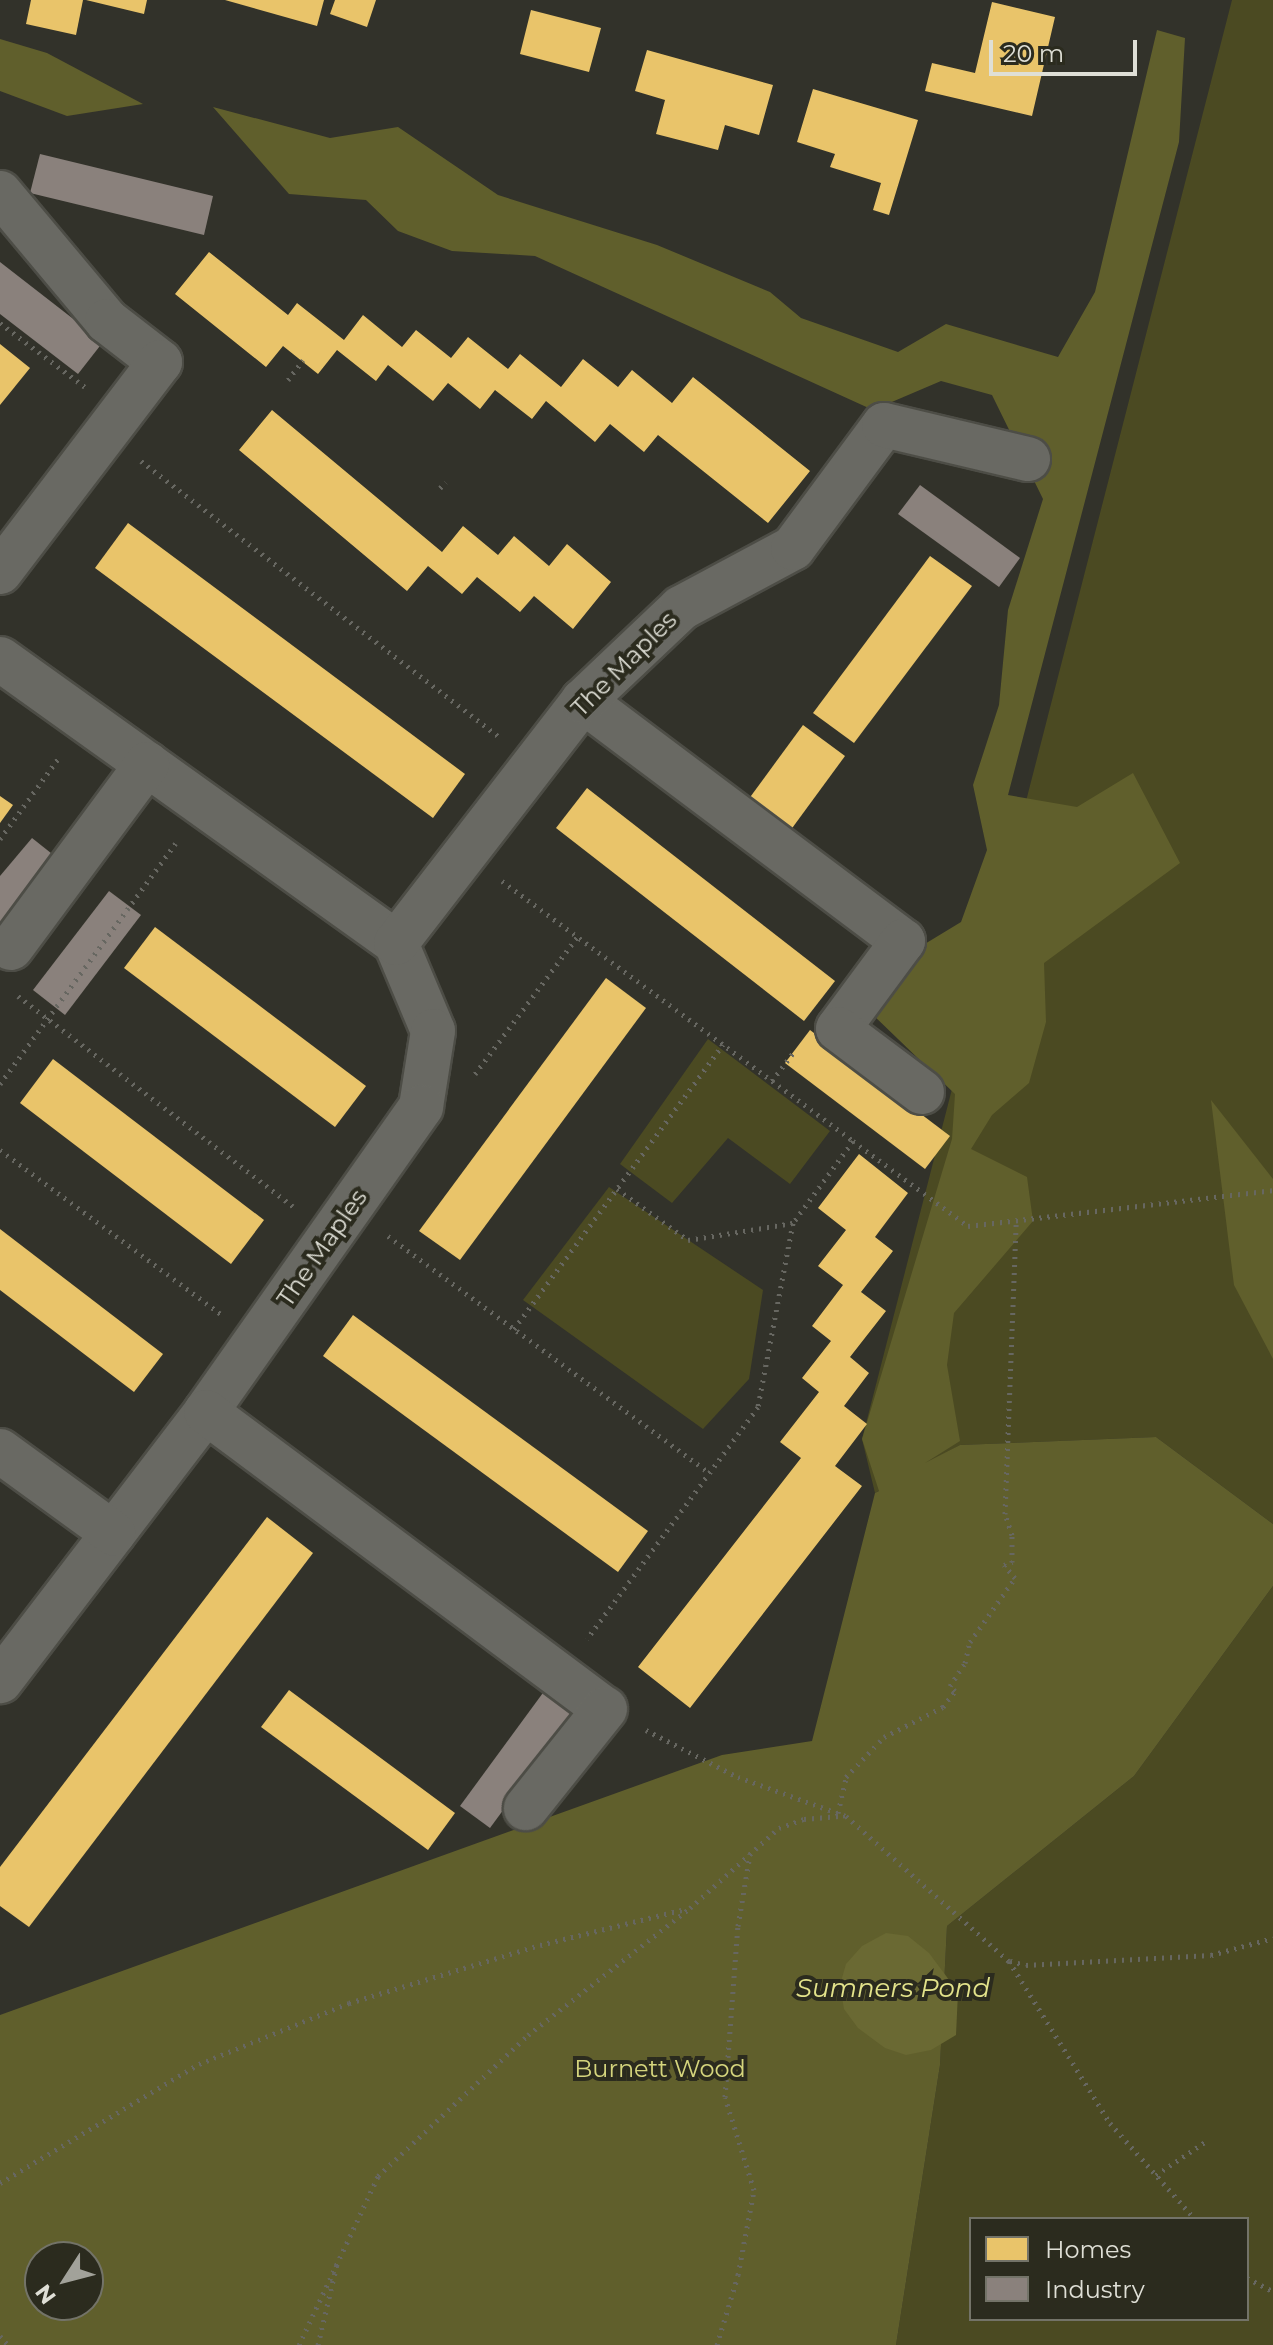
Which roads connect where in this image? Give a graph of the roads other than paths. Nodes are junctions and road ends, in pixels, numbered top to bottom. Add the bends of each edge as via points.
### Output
1 (0, 193) edge
2 (1028, 459) dead end
3 (0, 572) edge
4 (0, 659) edge
5 (583, 701) junction
6 (147, 764) junction
7 (396, 943) junction
8 (10, 968) road end
9 (922, 1092) dead end
10 (206, 1412) junction
11 (0, 1451) edge
12 (113, 1533) junction
13 (0, 1681) edge
14 (526, 1808) dead end

1 - 3 street via 107,321 160,362
2 - 5 street, The Maples via 884,425 793,548 681,608
4 - 6 street
5 - 7 street, The Maples
5 - 9 street via 903,941 838,1029
6 - 7 street
6 - 8 street
7 - 10 street, The Maples via 433,1031 421,1107
10 - 12 street, The Maples
10 - 14 street via 605,1709
11 - 12 street
12 - 13 street, The Maples

